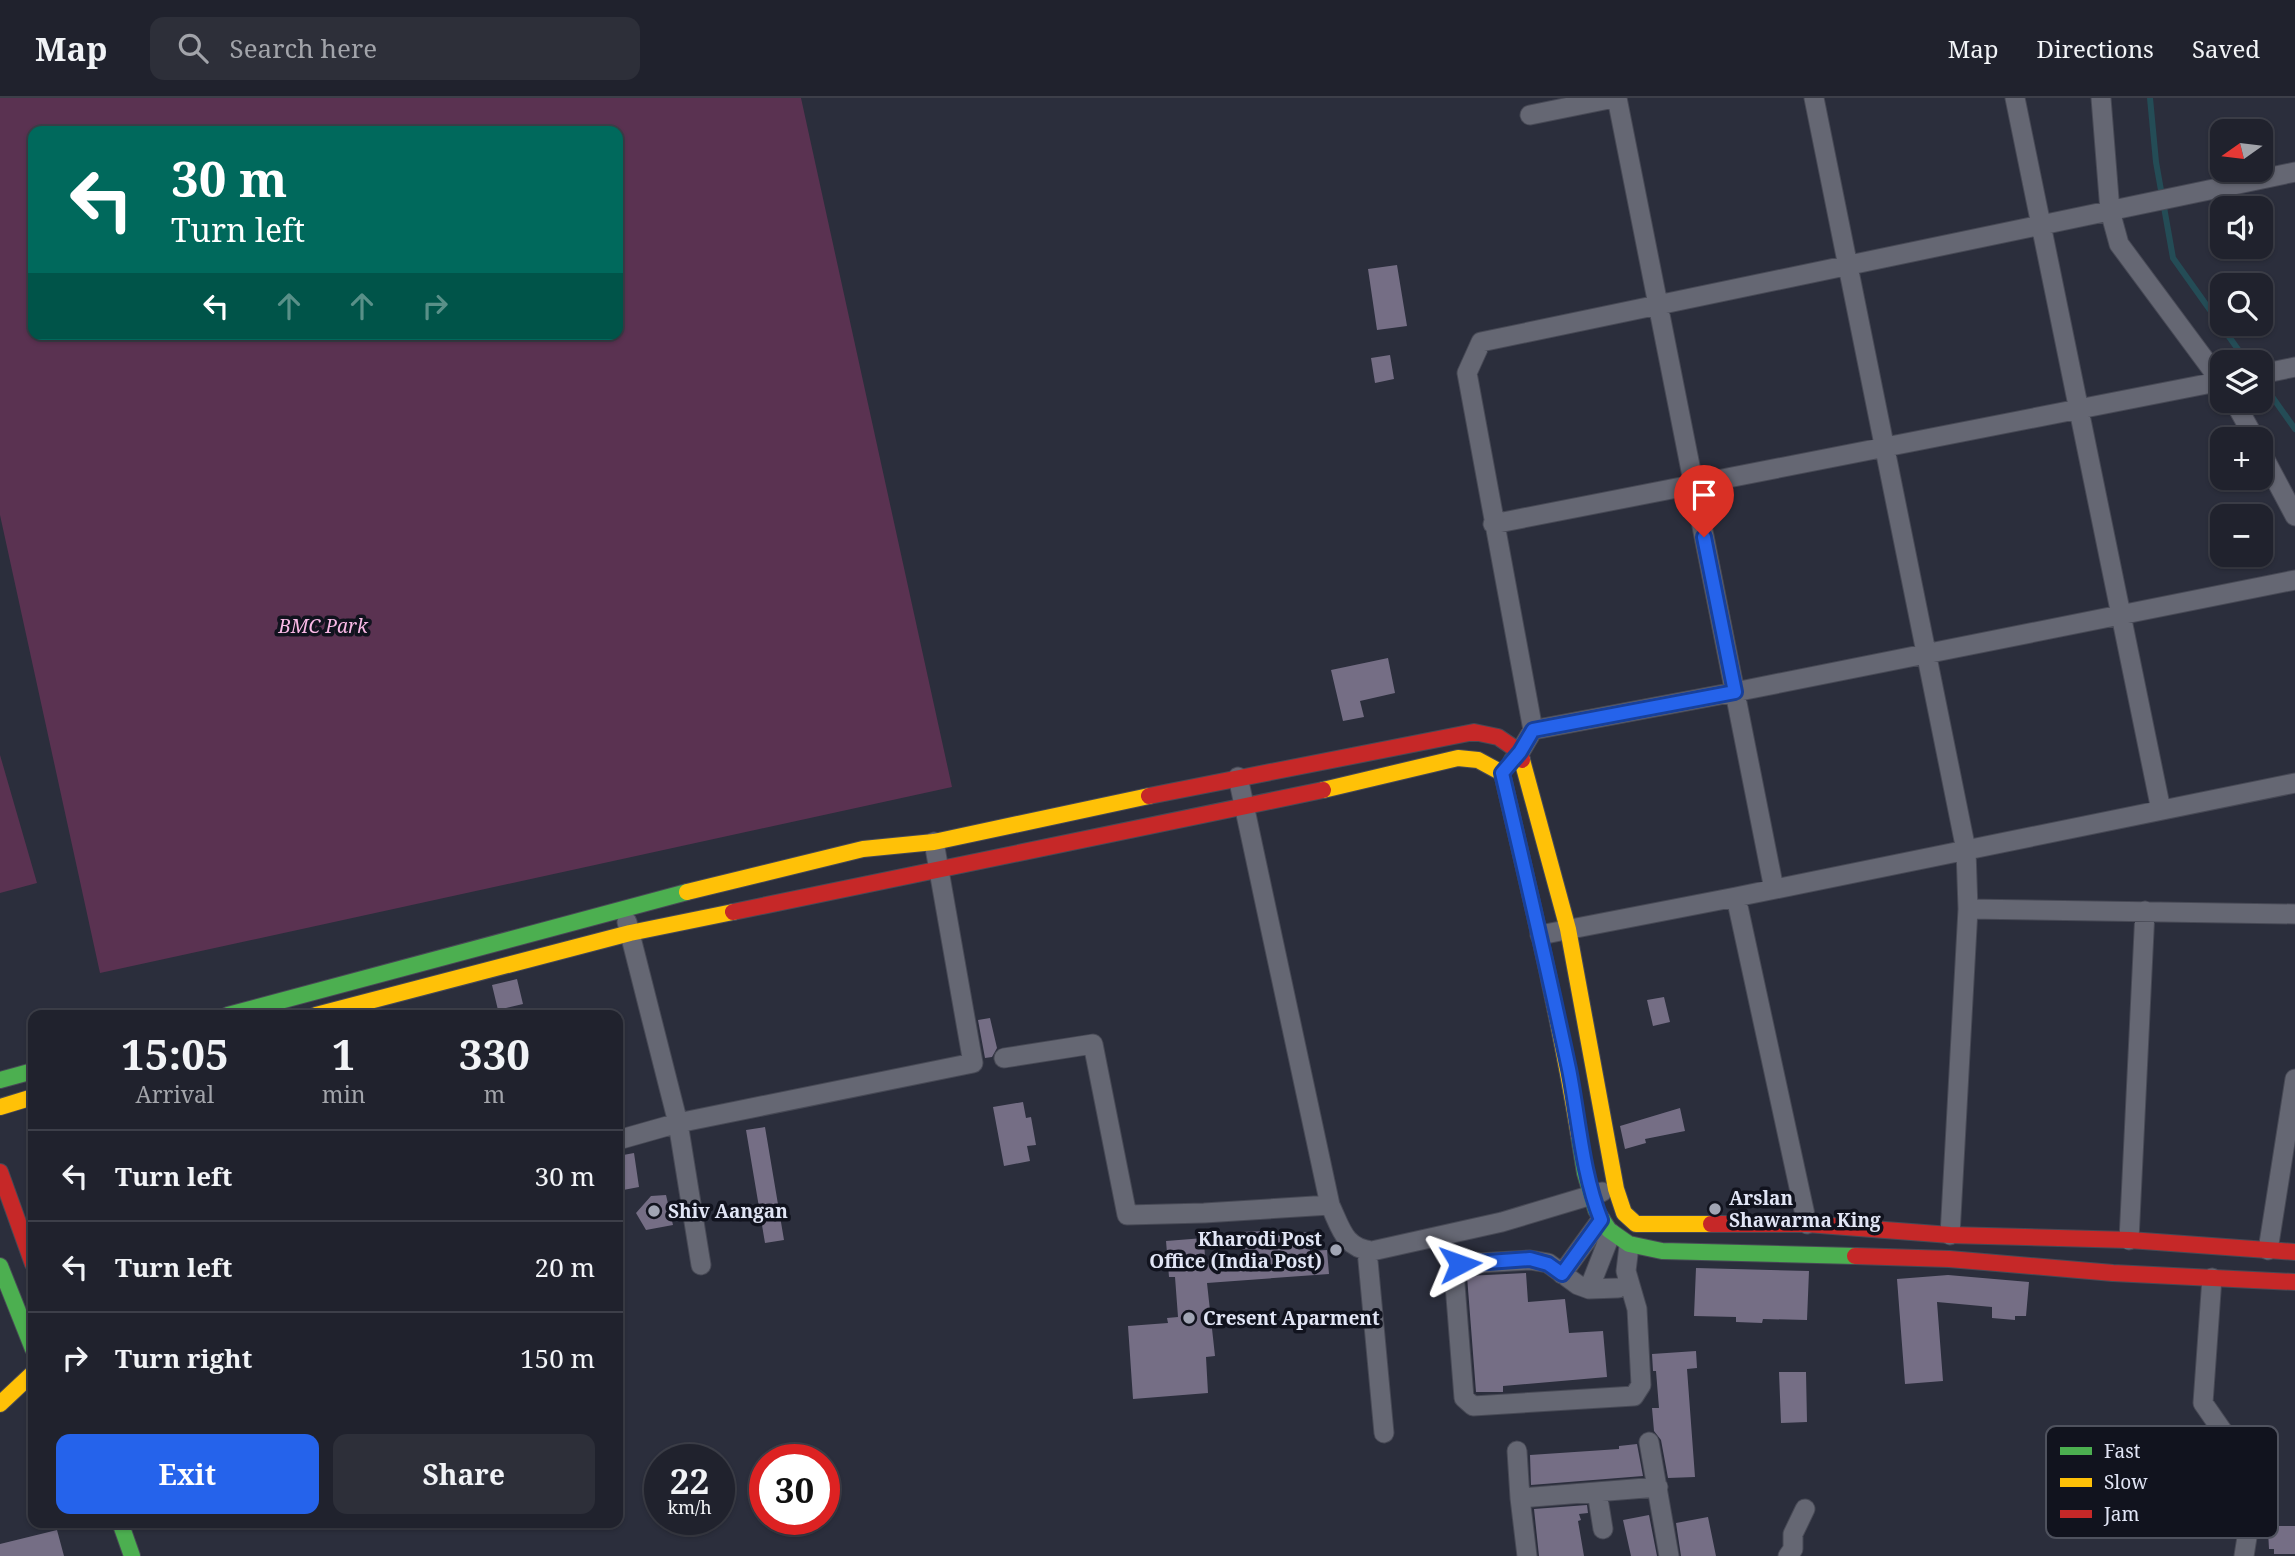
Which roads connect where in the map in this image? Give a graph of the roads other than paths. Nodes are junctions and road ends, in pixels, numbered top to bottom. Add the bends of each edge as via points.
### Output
1 (1616, 98) edge
2 (1814, 98) edge
3 (2015, 98) edge
4 (2101, 98) edge
5 (1530, 115) dead end
6 (2295, 172) edge
7 (2110, 211) junction
8 (2041, 225) junction
9 (1848, 265) junction
10 (1658, 304) junction
11 (2210, 366) edge
12 (2295, 367) edge
13 (2273, 372) edge
14 (2210, 384) edge
15 (2078, 410) junction
16 (1885, 447) junction
17 (2273, 475) edge
18 (1694, 485) junction
19 (2295, 516) edge
20 (1493, 524) junction
21 (2295, 580) edge
22 (2120, 615) junction
23 (1927, 654) junction
24 (1735, 692) junction
25 (1533, 730) junction
26 (1404, 746) junction
27 (1520, 752) junction
28 (1288, 768) junction
29 (1410, 770) junction
30 (1502, 773) junction
31 (1238, 777) junction
32 (2295, 783) edge
33 (1294, 797) junction
34 (1244, 807) junction
35 (2161, 810) junction
36 (934, 842) junction
37 (1966, 850) junction
38 (938, 869) junction
39 (1774, 890) junction
40 (1737, 897) junction
41 (624, 907) junction
42 (1968, 909) junction
43 (2145, 911) junction
44 (2295, 914) edge
45 (1568, 929) junction
46 (630, 933) junction
47 (1540, 935) junction
48 (316, 990) junction
49 (246, 1010) edge
50 (319, 1010) edge
51 (335, 1010) edge
52 (1004, 1058) dead end
53 (28, 1072) edge
54 (2295, 1079) edge
55 (0, 1080) edge
56 (28, 1099) edge
57 (0, 1107) edge
58 (678, 1123) junction
59 (623, 1139) edge
60 (0, 1172) edge
61 (1616, 1189) junction
62 (1590, 1194) junction
63 (1330, 1205) junction
64 (1807, 1224) junction
65 (1606, 1227) junction
66 (1950, 1236) junction
67 (2031, 1237) junction
68 (2129, 1240) junction
69 (1629, 1246) junction
70 (28, 1250) edge
71 (1367, 1250) junction
72 (2268, 1250) junction
73 (2295, 1252) edge
74 (701, 1265) dead end
75 (0, 1266) edge
76 (2027, 1266) junction
77 (1562, 1274) junction
78 (2212, 1278) junction
79 (2295, 1282) edge
80 (1618, 1288) dead end
81 (1589, 1289) junction
82 (28, 1336) edge
83 (28, 1378) edge
84 (0, 1404) edge
85 (2219, 1426) edge
86 (1384, 1433) dead end
87 (1649, 1442) dead end
88 (1517, 1451) dead end
89 (1658, 1487) junction
90 (1597, 1492) junction
91 (1520, 1498) junction
92 (1805, 1508) dead end
93 (122, 1528) edge
94 (1603, 1529) dead end
95 (2247, 1538) edge
96 (132, 1556) edge
97 (1527, 1556) edge
98 (1669, 1556) edge
99 (1788, 1556) edge
100 (2244, 1556) edge

1 - 5 street
1 - 10 street
2 - 9 street
3 - 8 street
4 - 7 street
6 - 7 street
7 - 8 street
7 - 11 street via 2119,244
8 - 9 street
8 - 15 street
9 - 10 street
9 - 16 street
10 - 18 street
10 - 20 street via 1481,342 1466,373
12 - 13 street
14 - 15 street
15 - 16 street
15 - 22 street
16 - 18 street
16 - 23 street
17 - 19 street
18 - 20 street
18 - 24 street
20 - 25 street
21 - 22 street
22 - 23 street
22 - 35 street
23 - 24 street
23 - 37 street
24 - 25 street
24 - 39 street
25 - 27 street
26 - 27 street via 1474,732 1498,737
26 - 28 street
26 - 29 street
27 - 30 street
27 - 45 street
28 - 31 street
28 - 33 street
29 - 30 street via 1458,758 1478,760
29 - 33 street
30 - 47 street
31 - 34 street
31 - 36 street
32 - 35 street
33 - 34 street
34 - 38 street
34 - 63 street
35 - 37 street
36 - 38 street
36 - 41 street via 863,849
37 - 39 street
37 - 42 street
38 - 46 street
38 - 58 street via 973,1063
39 - 40 street
40 - 45 street
40 - 64 street
41 - 46 street
41 - 48 street
42 - 43 street
42 - 66 street
43 - 44 street
43 - 68 street
45 - 47 street
45 - 61 street
46 - 51 street
46 - 58 street
47 - 62 street
48 - 49 street
48 - 50 street
52 - 63 street via 1093,1044 1127,1215
53 - 55 street
54 - 72 street
56 - 57 street
58 - 59 street
58 - 74 street
60 - 70 street
61 - 62 street
61 - 64 street via 1624,1213 1636,1224
62 - 65 street
62 - 71 street via 1502,1222
63 - 71 street via 1347,1240 1357,1250
64 - 66 street
65 - 69 street
65 - 77 street
65 - 81 street
66 - 67 street
67 - 68 street
67 - 76 street
68 - 72 street
69 - 76 street
69 - 77 street via 1626,1271 1637,1309 1641,1385 1634,1396 1473,1406 1464,1398 1454,1272 1460,1264 1530,1259
71 - 86 street
72 - 73 street
75 - 82 street
76 - 78 street
77 - 81 street
78 - 79 street
78 - 85 street via 2203,1403
80 - 81 street
83 - 84 street
87 - 89 street
88 - 91 street
89 - 90 street
89 - 98 street
90 - 91 street
90 - 94 street
91 - 97 street
92 - 99 street
93 - 96 street
95 - 100 street

